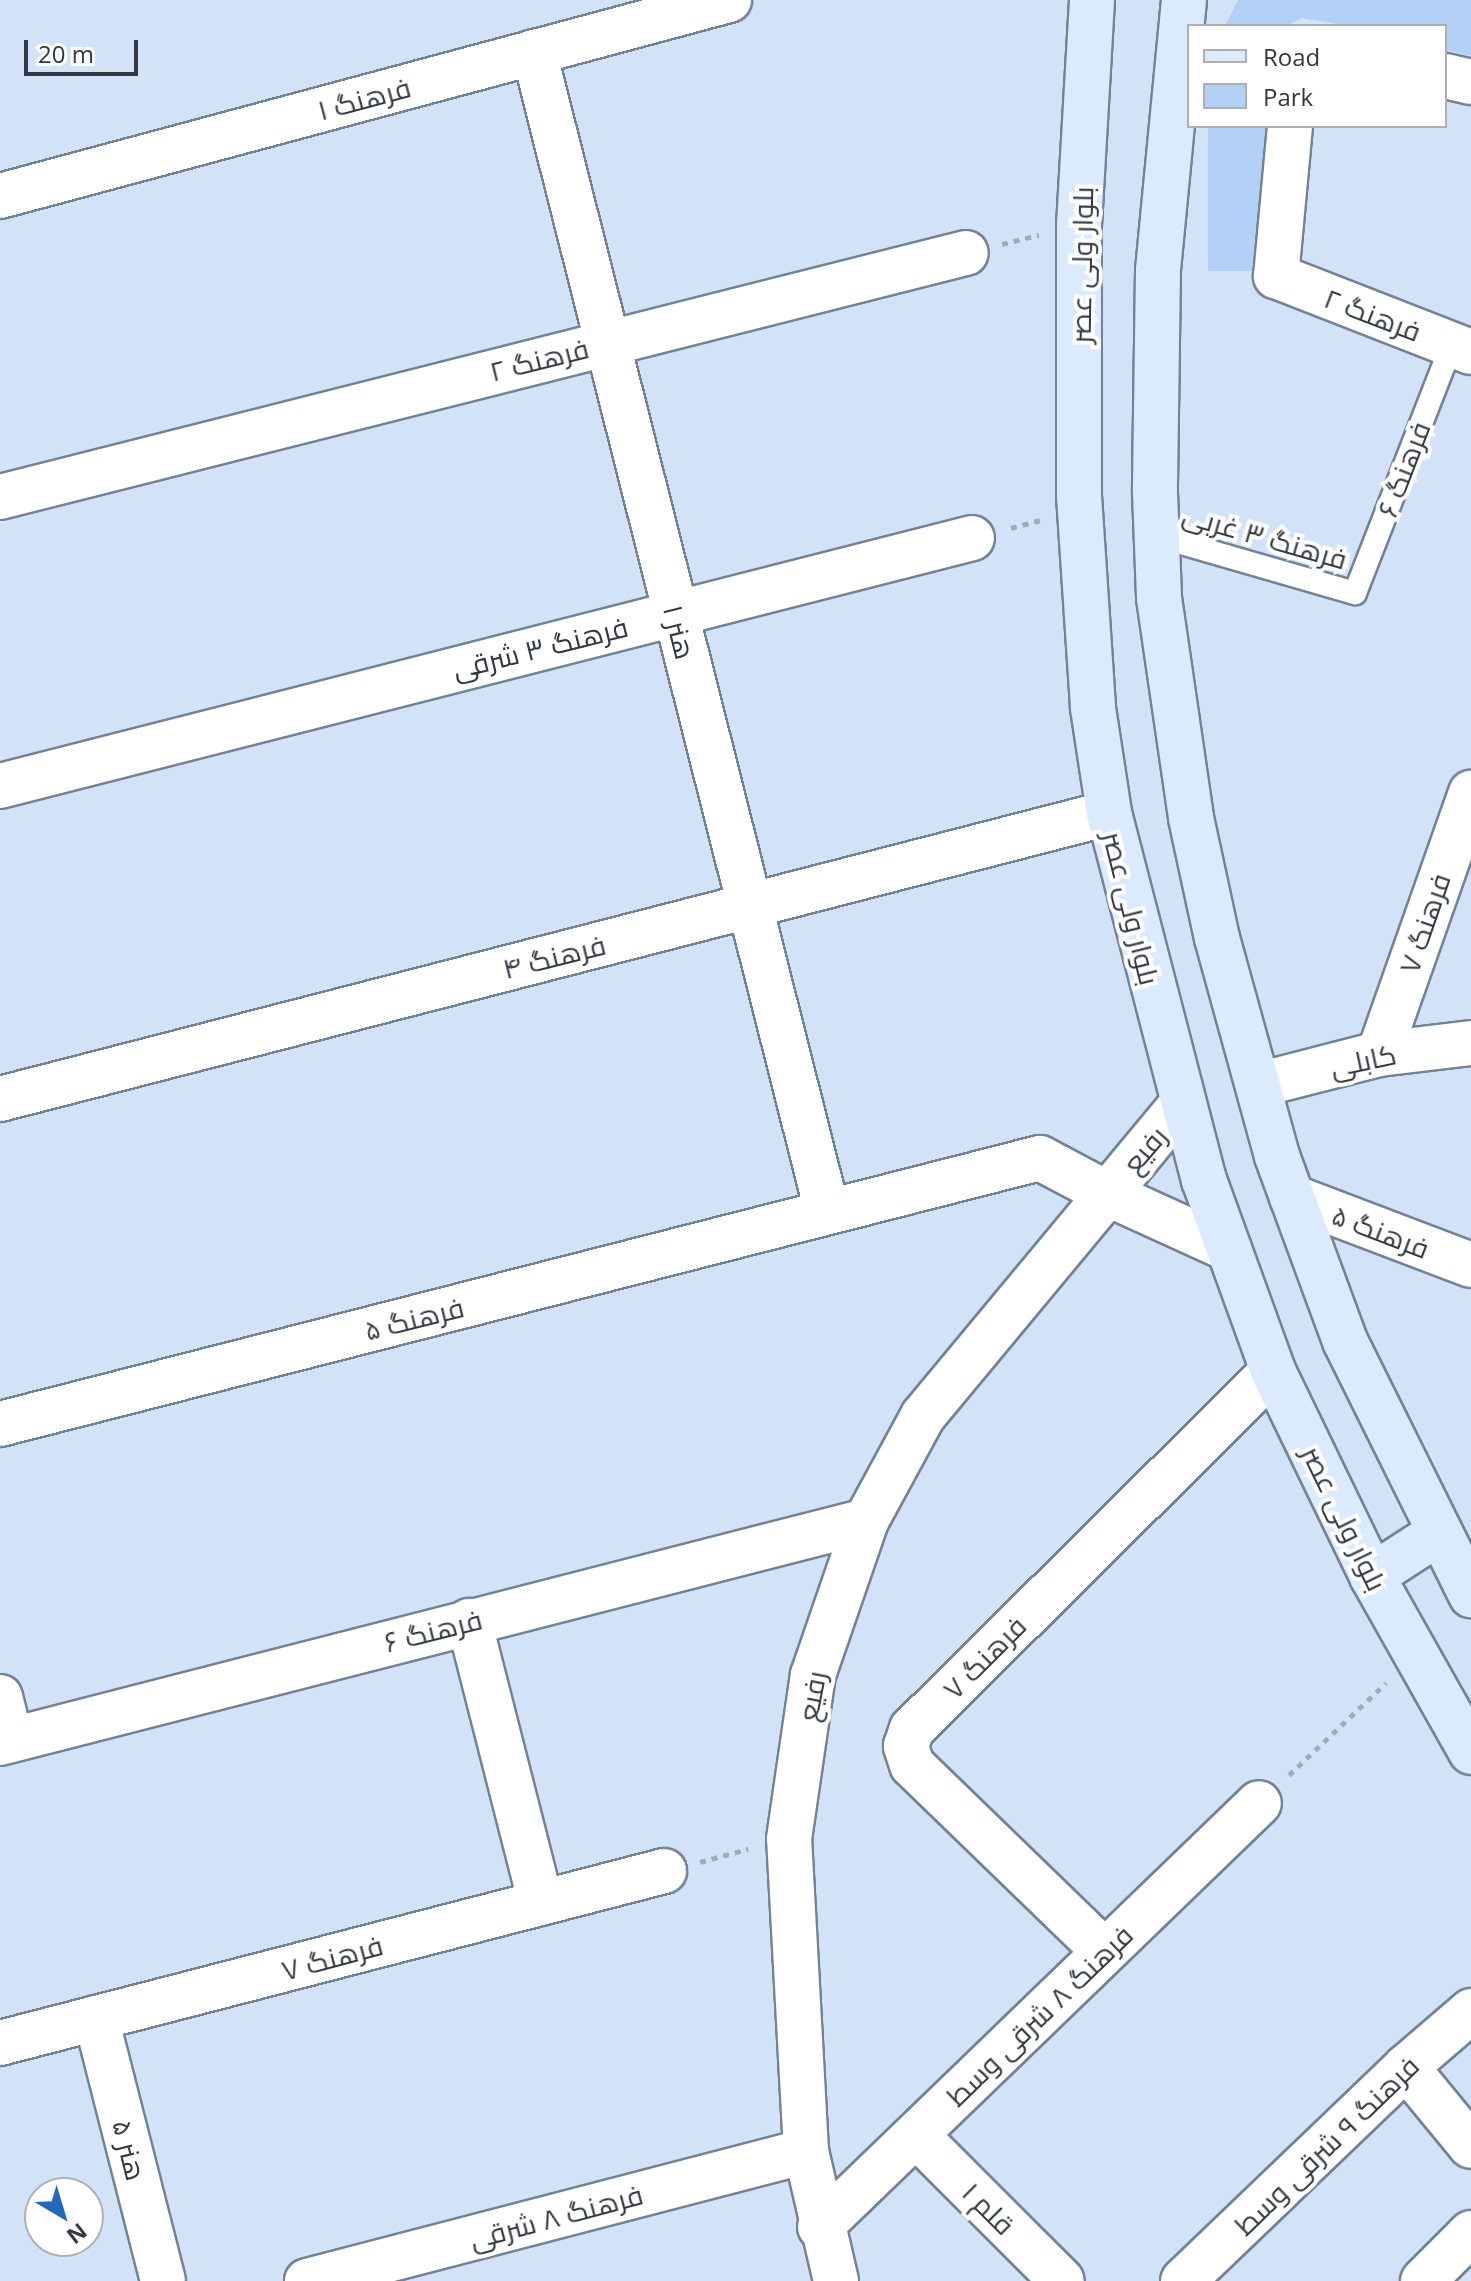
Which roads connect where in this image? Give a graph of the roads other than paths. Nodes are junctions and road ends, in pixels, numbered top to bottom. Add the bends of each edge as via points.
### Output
1 (729, 0) edge
2 (1098, 5) edge
3 (1176, 7) edge
4 (534, 52) junction
5 (1447, 76) edge
6 (1471, 82) edge
7 (1290, 128) edge
8 (0, 196) edge
9 (966, 253) road end
10 (607, 341) junction
11 (1461, 348) edge
12 (0, 497) edge
13 (1157, 536) junction
14 (972, 538) road end
15 (1355, 593) joint
16 (675, 612) junction
17 (0, 786) edge
18 (1471, 793) edge
19 (1109, 813) junction
20 (750, 906) junction
21 (1471, 1043) edge
22 (1379, 1054) junction
23 (1258, 1085) junction
24 (0, 1099) edge
25 (1182, 1104) junction
26 (1106, 1193) junction
27 (1292, 1197) junction
28 (827, 1211) junction
29 (1229, 1249) junction
30 (1471, 1265) edge
31 (1273, 1371) junction
32 (0, 1424) edge
33 (866, 1521) junction
34 (1437, 1534) junction
35 (1372, 1576) junction
36 (1471, 1595) edge
37 (469, 1621) junction
38 (0, 1697) edge
39 (6, 1741) edge
40 (1471, 1752) edge
41 (1259, 1803) road end
42 (664, 1871) road end
43 (541, 1903) junction
44 (1104, 1951) junction
45 (1471, 2011) edge
46 (96, 2018) junction
47 (0, 2043) edge
48 (1406, 2067) junction
49 (916, 2135) junction
50 (1471, 2146) edge
51 (806, 2151) junction
52 (820, 2227) junction
53 (1471, 2233) edge
54 (163, 2281) edge
55 (307, 2281) edge
56 (836, 2281) edge
57 (1062, 2281) edge
58 (1183, 2281) edge
59 (1423, 2281) edge

1 - 4 street, فرهنگ ۱
2 - 19 main road, بلوار ولی عصر via 1079,226 1080,510 1093,708
3 - 13 main road via 1158,270
4 - 8 street, فرهنگ ۱
4 - 10 street, هنر ۱
5 - 6 street
7 - 11 street, فرهنگ ۲ via 1276,276
9 - 10 street, فرهنگ ۲
10 - 12 street, فرهنگ ۲
10 - 16 street, هنر ۱
11 - 15 lane, فرهنگ ۶
13 - 15 lane, فرهنگ ۳ غربی
13 - 23 main road via 1161,612 1191,818
14 - 16 street, فرهنگ ۳ شرقی
16 - 17 street, فرهنگ ۳ شرقی
16 - 20 street, هنر ۱
18 - 22 street, فرهنگ ۷
19 - 20 street, فرهنگ ۴
19 - 25 main road, بلوار ولی عصر
20 - 24 street, فرهنگ ۴
20 - 28 street, هنر ۱
21 - 22 street, کابلی
22 - 23 street, کابلی
23 - 27 main road
25 - 26 street, رفیع
25 - 29 main road, بلوار ولی عصر
26 - 28 street, فرهنگ ۵ via 1040,1158
26 - 29 street, رفیع
26 - 33 street, رفیع via 923,1416
27 - 30 street, فرهنگ ۵
27 - 34 main road via 1345,1341
28 - 32 street, فرهنگ ۵
29 - 31 main road, بلوار ولی عصر
31 - 35 main road, بلوار ولی عصر
31 - 44 street, فرهنگ ۷ via 912,1729 906,1746 912,1765
33 - 37 street, فرهنگ ۶
33 - 51 street, رفیع via 813,1675 789,1839
34 - 35 main road
34 - 36 main road
35 - 40 main road, بلوار ولی عصر
37 - 39 street, فرهنگ ۶
37 - 43 street
38 - 39 street
41 - 44 street, فرهنگ ۸ شرقی وسط
42 - 43 street, فرهنگ ۷
43 - 46 street, فرهنگ ۷
44 - 49 street, فرهنگ ۸ شرقی وسط
45 - 48 street, فرهنگ ۹ شرقی وسط
46 - 47 street, فرهنگ ۷
46 - 54 street, هنر ۵
48 - 50 street
48 - 58 street, فرهنگ ۹ شرقی وسط
49 - 52 street, فرهنگ ۸ شرقی وسط
49 - 57 street, قلم ۱
51 - 52 street, رفیع
51 - 55 street, فرهنگ ۸ شرقی
52 - 56 street, رفیع
53 - 59 street

